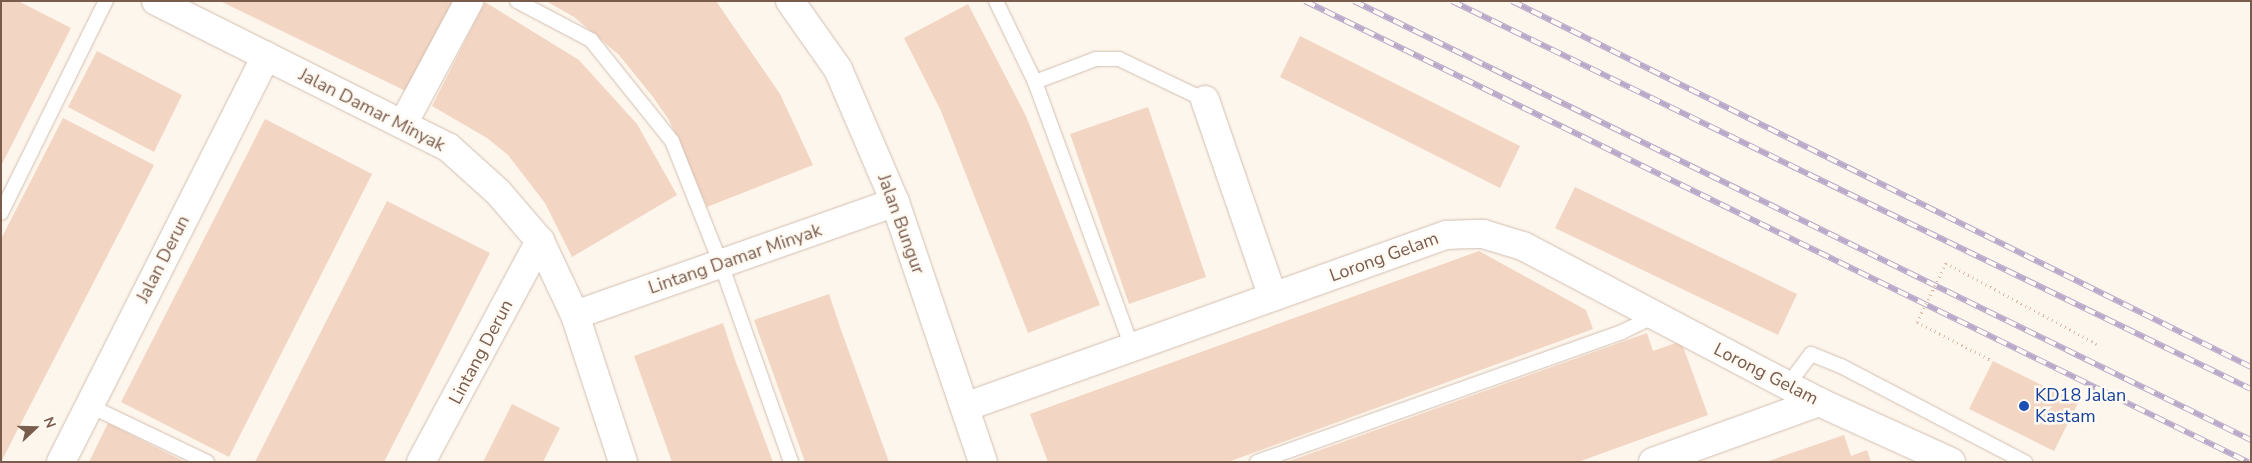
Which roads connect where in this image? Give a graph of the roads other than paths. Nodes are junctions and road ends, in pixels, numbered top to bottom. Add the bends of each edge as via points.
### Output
1 (106, 1) edge
2 (156, 1) edge
3 (469, 1) edge
4 (517, 1) edge
5 (790, 1) edge
6 (996, 1) edge
7 (266, 56) junction
8 (1036, 82) junction
9 (1206, 100) joint
10 (404, 124) junction
11 (895, 202) junction
12 (1, 213) edge
13 (540, 242) junction
14 (721, 264) junction
15 (1273, 297) junction
16 (575, 315) junction
17 (1655, 316) junction
18 (1132, 347) junction
19 (1788, 386) junction
20 (1819, 402) junction
21 (88, 405) junction
22 (965, 407) junction
23 (61, 462) edge
24 (207, 462) edge
25 (422, 462) edge
26 (623, 462) edge
27 (791, 462) edge
28 (983, 462) edge
29 (1257, 462) edge
30 (1653, 462) edge
31 (1952, 462) edge
32 (2025, 462) edge

1 - 12 lane
2 - 7 street, Jalan Damar Minyak
3 - 10 street
4 - 14 lane via 591,40 672,141
5 - 11 street, Jalan Bungur via 838,69
6 - 8 lane
7 - 10 street, Jalan Damar Minyak
7 - 21 street, Jalan Derun
8 - 9 lane via 1096,59 1119,59
8 - 18 lane
9 - 15 street
10 - 13 street, Jalan Damar Minyak via 448,147 498,192
11 - 14 street, Lintang Damar Minyak
11 - 22 street, Jalan Bungur
13 - 16 street, Jalan Damar Minyak
13 - 25 street, Lintang Derun
14 - 16 street, Lintang Damar Minyak
14 - 27 lane
15 - 17 street, Lorong Gelam via 1446,235 1483,234 1523,246
15 - 18 street, Lorong Gelam
16 - 26 street, Jalan Damar Minyak
17 - 19 street, Lorong Gelam
17 - 29 lane via 1622,332
18 - 22 street, Lorong Gelam
19 - 20 street, Lorong Gelam
19 - 32 lane via 1811,354 1841,366
20 - 30 street
20 - 31 street, Lorong Gelam
21 - 23 street, Jalan Derun
21 - 24 lane
22 - 28 street, Jalan Bungur

